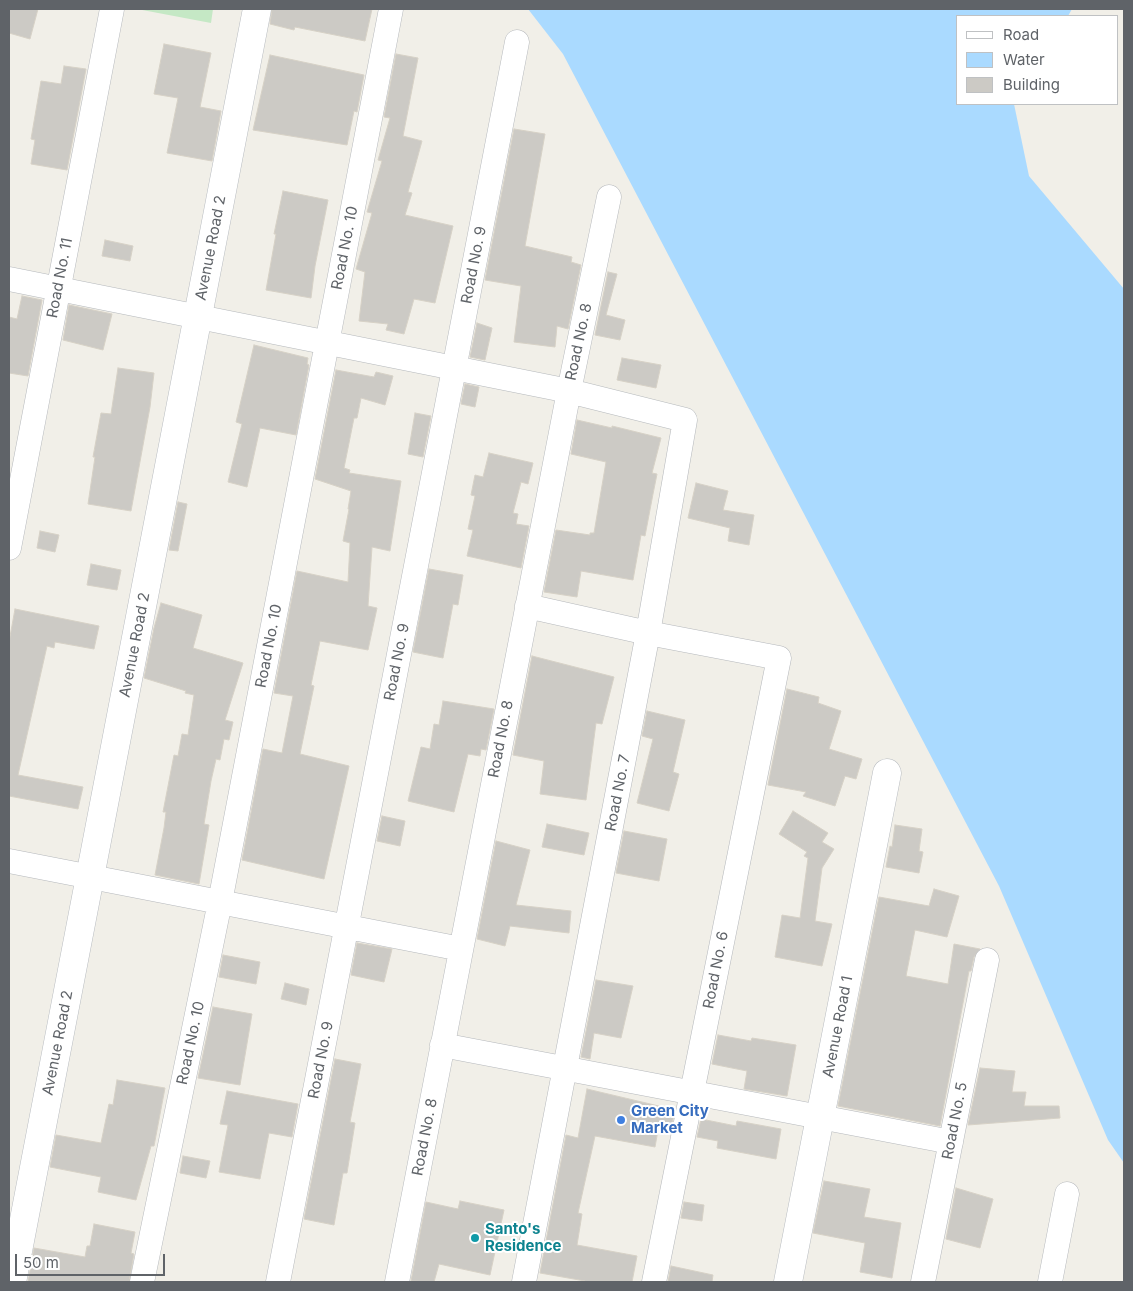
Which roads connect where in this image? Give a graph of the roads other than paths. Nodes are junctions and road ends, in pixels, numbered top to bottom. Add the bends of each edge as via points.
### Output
1 (112, 9) edge
2 (257, 9) edge
3 (391, 9) edge
4 (517, 42) dead end
5 (609, 197) dead end
6 (9, 279) edge
7 (58, 289) junction
8 (198, 317) junction
9 (327, 343) junction
10 (454, 368) junction
11 (568, 391) junction
12 (9, 548) edge
13 (527, 606) junction
14 (648, 633) junction
15 (887, 773) dead end
16 (9, 861) edge
17 (90, 877) junction
18 (220, 902) junction
19 (346, 927) junction
20 (461, 949) junction
21 (987, 960) dead end
22 (442, 1045) junction
23 (565, 1068) junction
24 (692, 1092) junction
25 (820, 1117) junction
26 (951, 1142) junction
27 (1067, 1194) dead end
28 (12, 1282) edge
29 (142, 1282) edge
30 (278, 1282) edge
31 (396, 1282) edge
32 (524, 1282) edge
33 (654, 1282) edge
34 (788, 1282) edge
35 (922, 1282) edge
36 (1050, 1282) edge

1 - 7 street, Road No. 11
2 - 8 street, Avenue Road 2
3 - 9 street, Road No. 10
4 - 10 street, Road No. 9
5 - 11 street, Road No. 8
6 - 7 street
7 - 8 street
7 - 12 street, Road No. 11
8 - 9 street
8 - 17 street, Avenue Road 2
9 - 10 street
9 - 18 street, Road No. 10
10 - 11 street
10 - 19 street, Road No. 9
11 - 13 street, Road No. 8
11 - 14 street, Road No. 7 via 684,420
13 - 14 street
13 - 20 street, Road No. 8
14 - 23 street, Road No. 7
14 - 24 street, Road No. 6 via 778,658
15 - 25 street, Avenue Road 1
16 - 17 street
17 - 18 street
17 - 28 street, Avenue Road 2
18 - 19 street
18 - 29 street, Road No. 10
19 - 20 street
19 - 30 street, Road No. 9
20 - 22 street, Road No. 8
21 - 26 street, Road No. 5
22 - 23 street
22 - 31 street, Road No. 8
23 - 24 street
23 - 32 street, Road No. 7
24 - 25 street
24 - 33 street, Road No. 6
25 - 26 street
25 - 34 street, Avenue Road 1
26 - 35 street, Road No. 5
27 - 36 street

